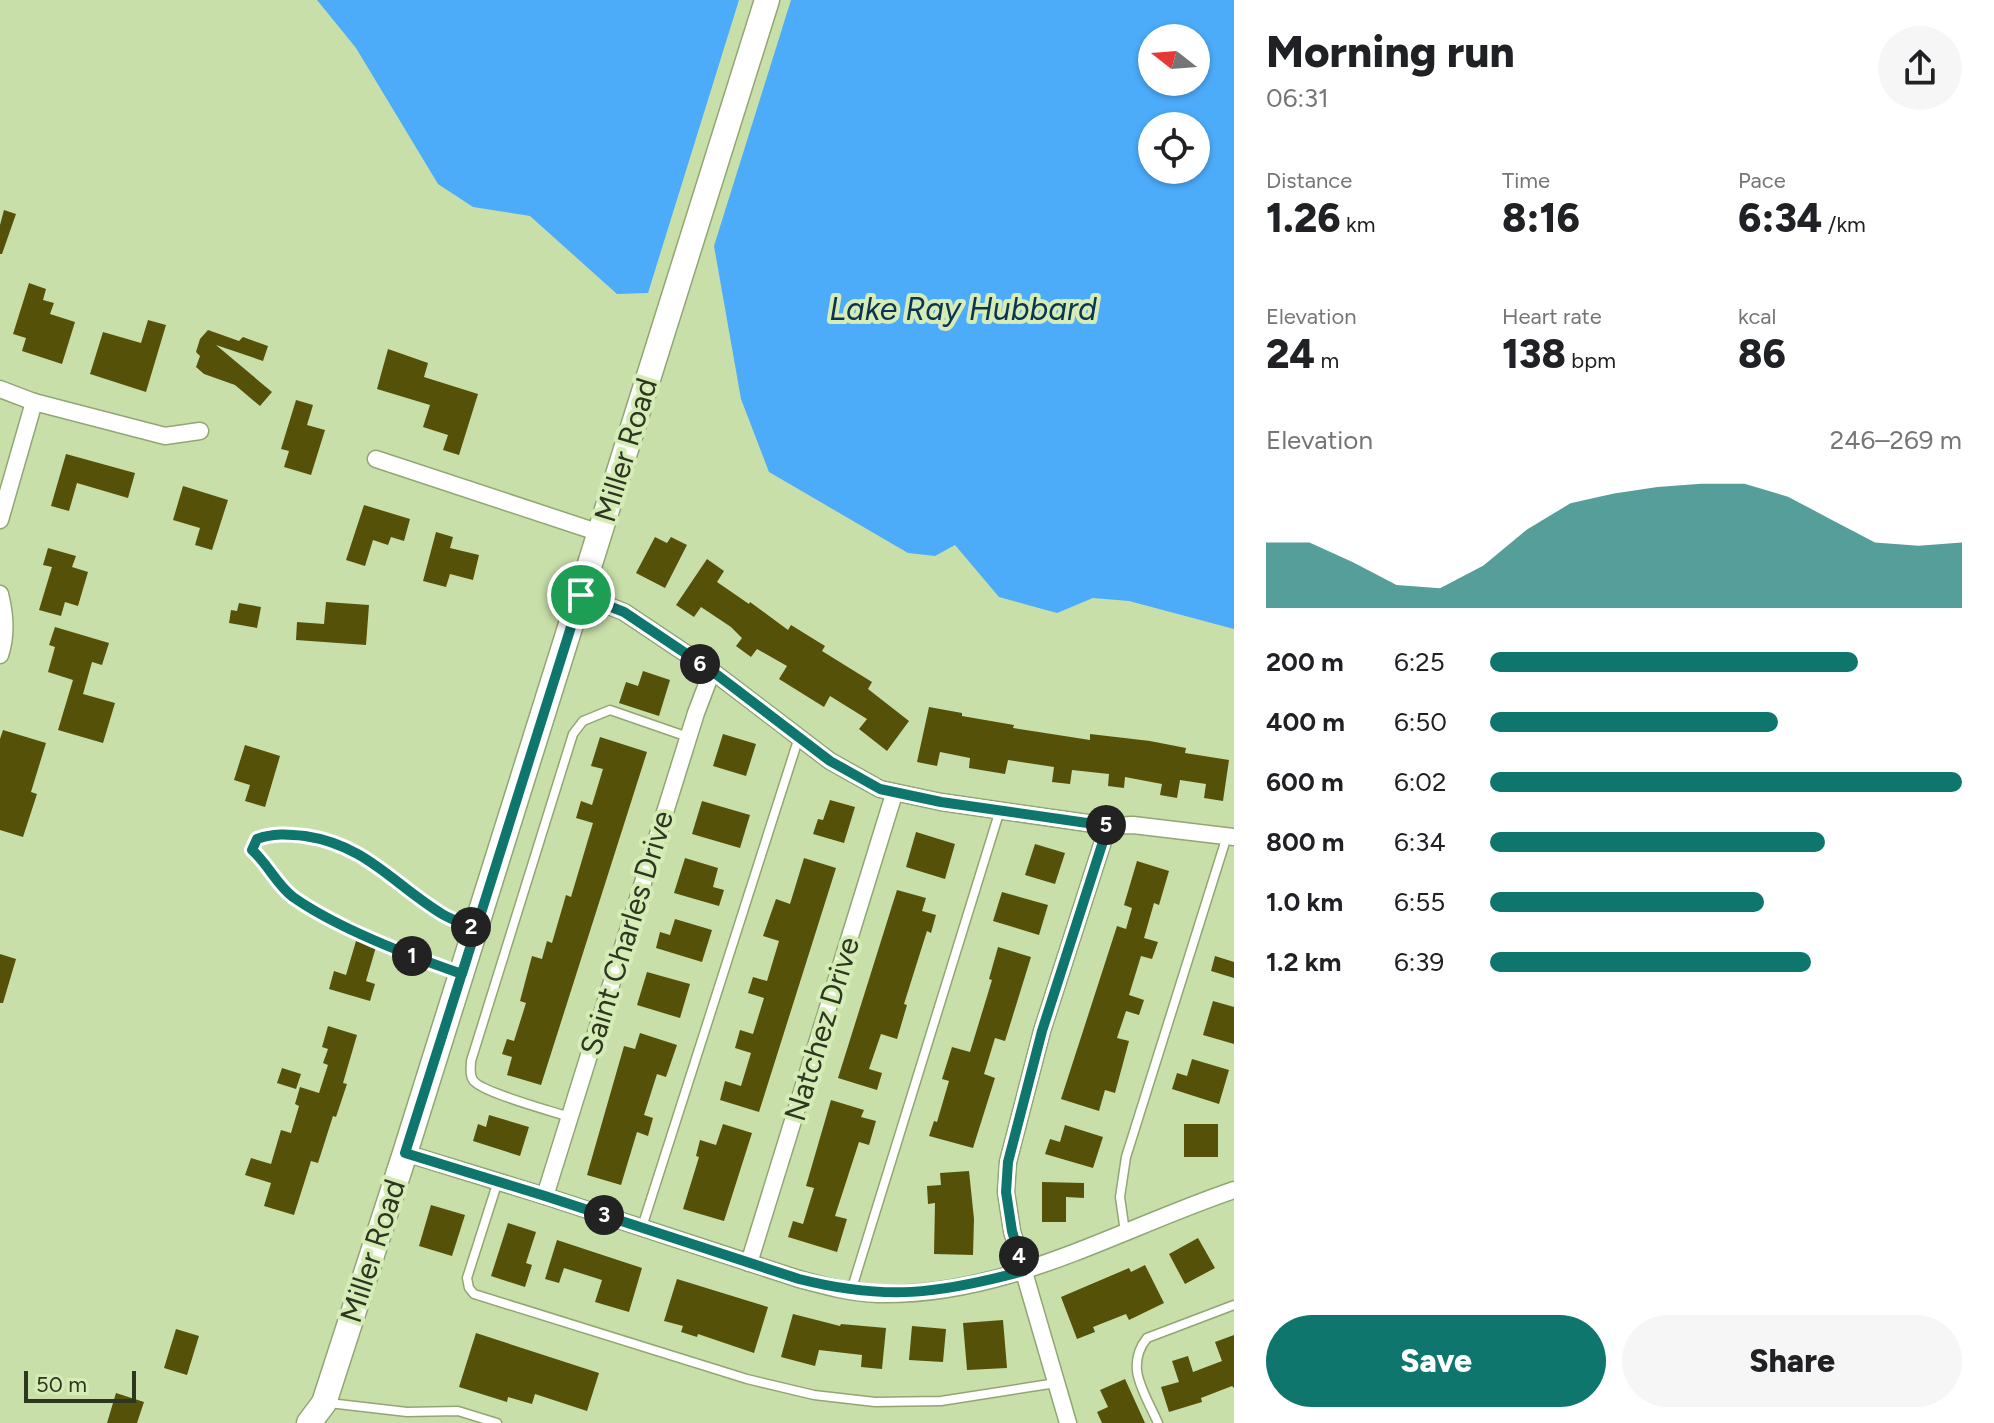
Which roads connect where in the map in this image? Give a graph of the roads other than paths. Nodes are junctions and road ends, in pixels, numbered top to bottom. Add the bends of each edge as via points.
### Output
1 (767, 0) edge
2 (0, 389) edge
3 (34, 402) junction
4 (200, 431) dead end
5 (376, 459) dead end
6 (0, 520) edge
7 (600, 533) junction
8 (0, 594) edge
9 (581, 595) junction
10 (0, 655) edge
11 (712, 671) junction
12 (688, 737) junction
13 (799, 737) junction
14 (894, 794) junction
15 (1000, 810) junction
16 (1108, 826) junction
17 (1230, 837) edge
18 (476, 929) junction
19 (462, 974) junction
20 (570, 1117) junction
21 (405, 1153) junction
22 (498, 1181) junction
23 (1234, 1190) edge
24 (545, 1196) junction
25 (642, 1227) junction
26 (1125, 1233) junction
27 (749, 1263) junction
28 (1024, 1271) junction
29 (851, 1291) junction
30 (1234, 1305) edge
31 (1056, 1383) junction
32 (324, 1413) edge
33 (309, 1423) edge
34 (497, 1423) edge
35 (1068, 1423) edge
36 (1158, 1423) edge

1 - 7 main road, Miller Road
2 - 3 street
3 - 4 street via 165,436
3 - 6 street
5 - 7 street
7 - 9 main road, Miller Road
8 - 10 street via 5,618
9 - 11 street via 624,612
9 - 18 main road, Miller Road
11 - 12 street, Saint Charles Drive
11 - 13 street
12 - 20 street, Saint Charles Drive
12 - 20 lane via 610,710 583,721 573,734 507,945 471,1075 474,1083 488,1090
13 - 14 street via 857,778
13 - 25 lane
14 - 15 street
14 - 27 street, Natchez Drive
15 - 16 street
15 - 29 lane
16 - 17 street
16 - 28 street via 1042,1031 1008,1162 1006,1192
17 - 26 lane via 1126,1157 1120,1197
18 - 19 main road, Miller Road
18 - 19 lane via 443,915 353,850 324,839 268,835 257,839 252,850 290,895 315,910
19 - 21 main road, Miller Road
20 - 24 street, Saint Charles Drive
21 - 22 street
21 - 32 main road, Miller Road
22 - 24 street
22 - 31 lane via 467,1278 474,1294 814,1395 875,1402 941,1401
23 - 26 street
24 - 25 street
25 - 27 street
26 - 28 street
27 - 29 street
28 - 29 street via 941,1290
28 - 31 street
30 - 36 lane via 1147,1338 1138,1350 1135,1369
31 - 35 street
32 - 33 main road, Miller Road
32 - 34 lane via 458,1411

